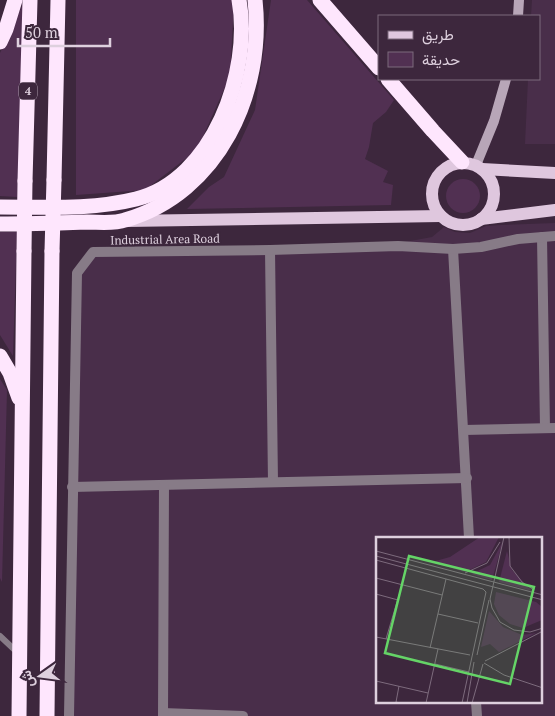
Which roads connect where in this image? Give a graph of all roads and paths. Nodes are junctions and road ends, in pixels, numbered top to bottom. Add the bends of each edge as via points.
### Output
1 (15, 0) edge
2 (30, 0) edge
3 (58, 0) edge
4 (239, 0) edge
5 (255, 0) edge
6 (320, 0) edge
7 (519, 0) edge
8 (518, 15) edge
9 (0, 42) edge
10 (378, 67) edge
11 (389, 80) edge
12 (506, 80) edge
13 (473, 166) junction
14 (555, 173) edge
15 (0, 207) edge
16 (555, 210) edge
17 (441, 216) junction
18 (481, 219) junction
19 (123, 221) junction
20 (0, 224) edge
21 (555, 236) edge
22 (542, 237) junction
23 (270, 250) junction
24 (453, 250) junction
25 (0, 356) edge
26 (23, 408) junction
27 (550, 428) edge
28 (464, 430) junction
29 (467, 478) junction
30 (272, 482) junction
31 (164, 484) junction
32 (72, 487) junction
33 (469, 537) edge
34 (0, 636) edge
35 (20, 656) junction
36 (163, 714) edge
37 (19, 716) edge
38 (47, 716) edge
39 (69, 716) edge
40 (243, 716) edge

1 - 9 highway
2 - 26 highway, 4, bridge
3 - 38 highway, bridge
4 - 15 highway via 242,43 237,77 226,109 204,149 184,171 162,188 138,199 101,206
5 - 19 highway via 257,29 253,67 244,102 230,134 210,163 184,188 155,207
6 - 10 highway
7 - 8 street
11 - 13 highway via 433,132
12 - 13 street via 494,121
13 - 14 main road
13 - 17 main road via 448,166 434,182 432,196
13 - 18 main road via 491,180 494,195 490,209
16 - 18 main road
17 - 18 main road via 460,225
17 - 19 main road
19 - 20 highway
21 - 22 street, Industrial Area Road
22 - 24 street, Industrial Area Road
22 - 27 street
23 - 24 street, Industrial Area Road via 398,246
23 - 30 street
23 - 32 street, Industrial Area Road via 93,252 77,273
24 - 28 street
25 - 26 highway
26 - 35 highway
27 - 28 street
28 - 29 street
29 - 30 street
29 - 33 street
30 - 31 street
31 - 32 street
31 - 36 street
32 - 39 street, Industrial Area Road
34 - 35 lane
35 - 37 highway
36 - 40 street

